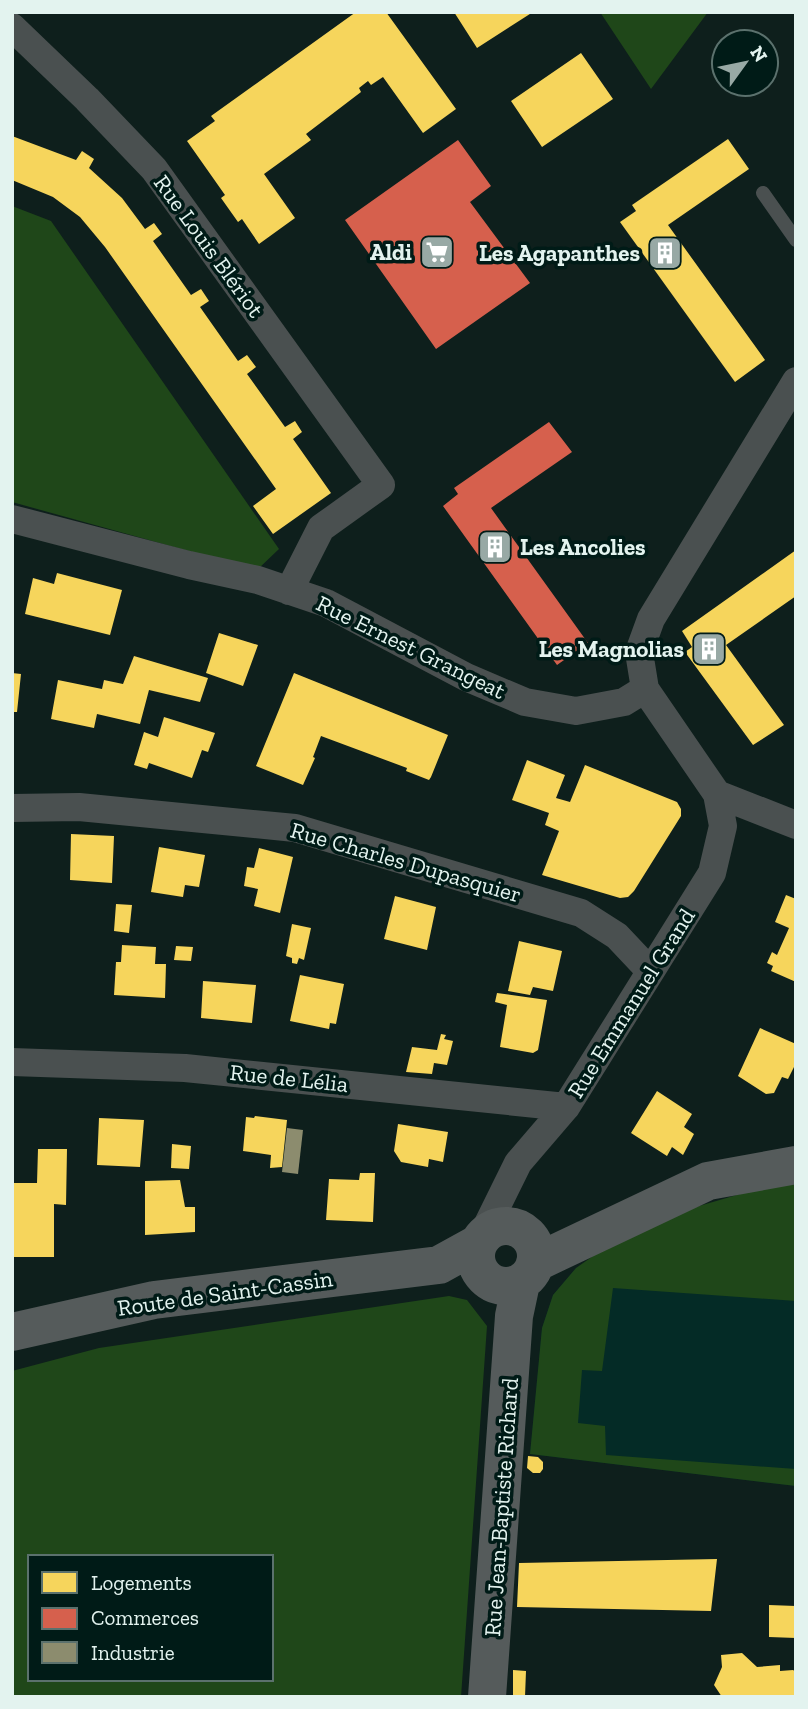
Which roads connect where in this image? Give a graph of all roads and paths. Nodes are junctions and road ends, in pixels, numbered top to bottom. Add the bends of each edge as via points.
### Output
1 (12, 27) edge
2 (763, 193) dead end
3 (796, 240) edge
4 (793, 394) edge
5 (12, 519) edge
6 (289, 592) junction
7 (645, 690) junction
8 (717, 794) junction
9 (12, 808) edge
10 (796, 825) edge
11 (650, 971) junction
12 (12, 1062) edge
13 (566, 1107) junction
14 (796, 1165) edge
15 (506, 1257) junction
16 (12, 1332) edge
17 (487, 1697) edge

1 - 6 street, Rue Louis Blériot via 154,169 381,485 321,528
2 - 3 lane
4 - 7 street via 651,619 639,652
5 - 6 street, Rue Ernest Grangeat via 258,580
6 - 7 street, Rue Ernest Grangeat via 326,603 466,677 525,702 576,711 624,702
7 - 8 street
8 - 10 street
8 - 11 street, Rue Emmanuel Grand via 723,826 712,873
9 - 11 street, Rue Charles Dupasquier via 79,807 295,828 581,913 617,936
11 - 13 street, Rue Emmanuel Grand
12 - 13 street, Rue de Lélia via 185,1068
13 - 15 street, Rue Emmanuel Grand via 517,1163
14 - 15 street via 708,1181 572,1245
15 - 16 street, Route de Saint-Cassin via 154,1300
15 - 17 street, Rue Jean-Baptiste Richard

